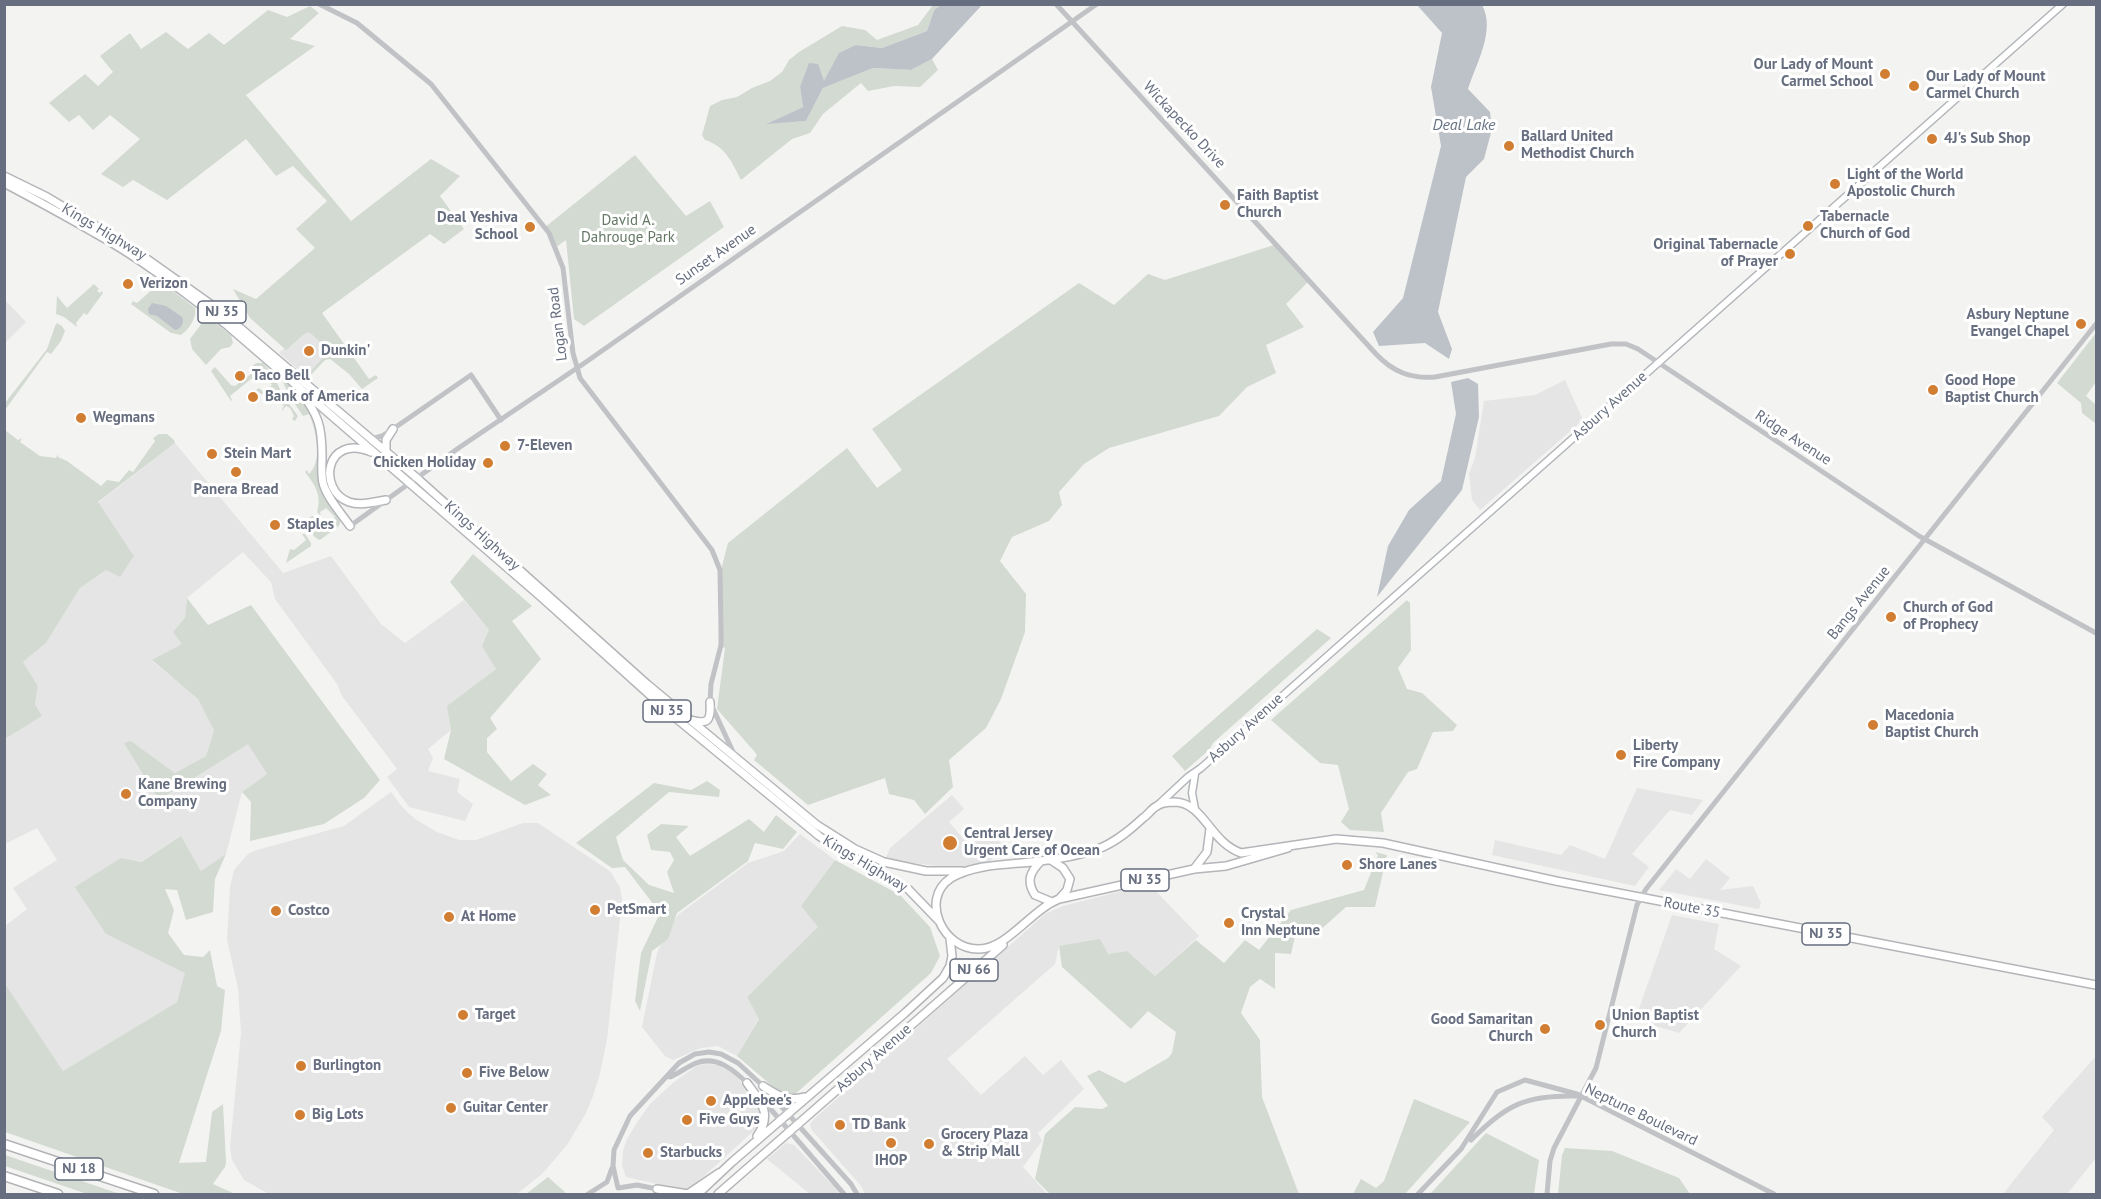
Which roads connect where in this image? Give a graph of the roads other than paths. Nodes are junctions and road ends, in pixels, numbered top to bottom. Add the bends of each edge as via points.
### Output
1 (319, 4) edge
2 (1056, 4) edge
3 (1097, 4) edge
4 (2063, 4) edge
5 (1072, 22) junction
6 (4, 176) edge
7 (4, 183) edge
8 (2097, 324) edge
9 (1658, 363) junction
10 (576, 368) junction
11 (1460, 373) joint
12 (290, 380) junction
13 (501, 420) junction
14 (393, 429) junction
15 (371, 439) junction
16 (386, 452) junction
17 (375, 454) junction
18 (417, 478) junction
19 (409, 484) junction
20 (386, 500) junction
21 (350, 526) joint
22 (1925, 539) junction
23 (2097, 633) edge
24 (710, 702) junction
25 (689, 720) junction
26 (738, 761) junction
27 (1195, 774) junction
28 (1157, 805) junction
29 (1195, 809) junction
30 (1210, 829) junction
31 (1288, 848) junction
32 (1050, 860) junction
33 (1041, 861) junction
34 (1194, 869) junction
35 (965, 871) junction
36 (1096, 891) junction
37 (1640, 898) junction
38 (1055, 900) junction
39 (938, 920) junction
40 (950, 939) junction
41 (2097, 985) edge
42 (668, 1077) junction
43 (747, 1083) junction
44 (763, 1086) junction
45 (809, 1095) junction
46 (1581, 1096) junction
47 (788, 1113) junction
48 (780, 1120) junction
49 (798, 1125) junction
50 (790, 1132) junction
51 (4, 1144) edge
52 (750, 1147) junction
53 (1461, 1149) junction
54 (613, 1166) junction
55 (724, 1170) junction
56 (4, 1176) edge
57 (657, 1189) junction
58 (58, 1194) edge
59 (154, 1194) edge
60 (588, 1194) edge
61 (668, 1194) edge
62 (698, 1194) edge
63 (718, 1194) edge
64 (844, 1194) edge
65 (857, 1194) edge
66 (1418, 1194) edge
67 (1547, 1194) edge
68 (1774, 1194) edge

1 - 10 street, Logan Road via 357,23 431,84 549,233 565,278
2 - 5 street, Wickapecko Drive
3 - 5 street, Sunset Avenue
4 - 9 main road, Asbury Avenue
5 - 10 street, Sunset Avenue
5 - 11 street, Wickapecko Drive via 1382,359 1396,370 1417,377
6 - 15 main road, Kings Highway / NJ 35 via 93,224 175,277 248,333
7 - 12 main road, Kings Highway / NJ 35 via 157,273 228,326
8 - 22 street, Bangs Avenue
9 - 11 street, Ridge Avenue via 1638,349 1617,343
9 - 22 street, Ridge Avenue
9 - 27 main road, Asbury Avenue
10 - 13 street, Sunset Avenue
10 - 24 street, Logan Road via 593,397 717,558 721,645
12 - 17 main road, Kings Highway / NJ 35
12 - 21 main road via 320,423 323,483
13 - 14 street via 471,375
13 - 18 street, Sunset Avenue
14 - 15 street
14 - 16 main road via 386,440
15 - 16 main road, Kings Highway / NJ 35
16 - 18 main road, Kings Highway / NJ 35
17 - 19 main road, Kings Highway / NJ 35
17 - 20 main road via 356,447 342,450 332,464 330,481 337,494 349,502
18 - 19 street, Sunset Avenue
18 - 25 main road, Kings Highway / NJ 35
19 - 20 street, Sunset Avenue
19 - 39 main road, Kings Highway / NJ 35 via 756,784 836,848 908,889
20 - 21 street, Sunset Avenue
22 - 23 street, Ridge Avenue
22 - 37 street, Bangs Avenue
24 - 25 main road via 707,721
24 - 26 street
25 - 26 main road, Kings Highway / NJ 35
26 - 35 main road, Kings Highway / NJ 35 via 817,825 855,849 906,868
27 - 28 main road, Asbury Avenue
27 - 29 main road
28 - 29 main road via 1177,802
28 - 32 main road, NJ 35 via 1109,844
29 - 30 main road, NJ 35
30 - 31 main road, NJ 35 via 1230,849 1241,853
30 - 34 main road via 1208,849
31 - 34 main road, NJ 35 via 1226,866
31 - 37 main road, Route 35 / NJ 35 via 1324,840 1369,840
32 - 33 main road, NJ 35
32 - 38 main road via 1063,868 1070,879 1067,890
33 - 35 main road, NJ 35
33 - 38 main road via 1032,871 1030,884 1035,895
34 - 36 main road, NJ 35
35 - 39 main road via 942,888
36 - 38 main road, NJ 35
36 - 49 main road, Asbury Avenue / NJ 66 via 1055,905 1035,918
37 - 41 main road, Route 35 / NJ 35
37 - 46 street via 1598,1065
38 - 40 main road, NJ 35 via 989,948 969,948
39 - 40 main road, NJ 35
40 - 45 main road, Asbury Avenue / NJ 66 via 952,956 943,978
42 - 43 street via 708,1062 733,1070
42 - 44 street via 679,1063 709,1052 738,1063
42 - 54 street via 630,1116 614,1150
43 - 48 street
43 - 52 main road via 762,1102 765,1117 764,1126
44 - 45 main road via 790,1100
44 - 47 street
45 - 47 main road, Asbury Avenue / NJ 66
46 - 53 street, Neptune Boulevard via 1541,1097 1514,1106 1493,1119
46 - 53 street via 1525,1080 1497,1092
46 - 67 street via 1554,1148
46 - 68 street, Neptune Boulevard
47 - 48 main road, Asbury Avenue / NJ 66
47 - 49 street
48 - 50 street
48 - 52 main road, Asbury Avenue / NJ 66
49 - 50 main road, Asbury Avenue / NJ 66
49 - 65 street
50 - 63 main road, Asbury Avenue / NJ 66
50 - 64 street
51 - 59 highway, NJ 18
52 - 55 main road, Asbury Avenue / NJ 66
53 - 66 street, Neptune Boulevard
54 - 57 street via 618,1188 637,1185
54 - 60 street via 607,1182
55 - 57 main road via 691,1193
55 - 62 main road, Asbury Avenue / NJ 66
56 - 58 highway, NJ 18
57 - 61 main road

